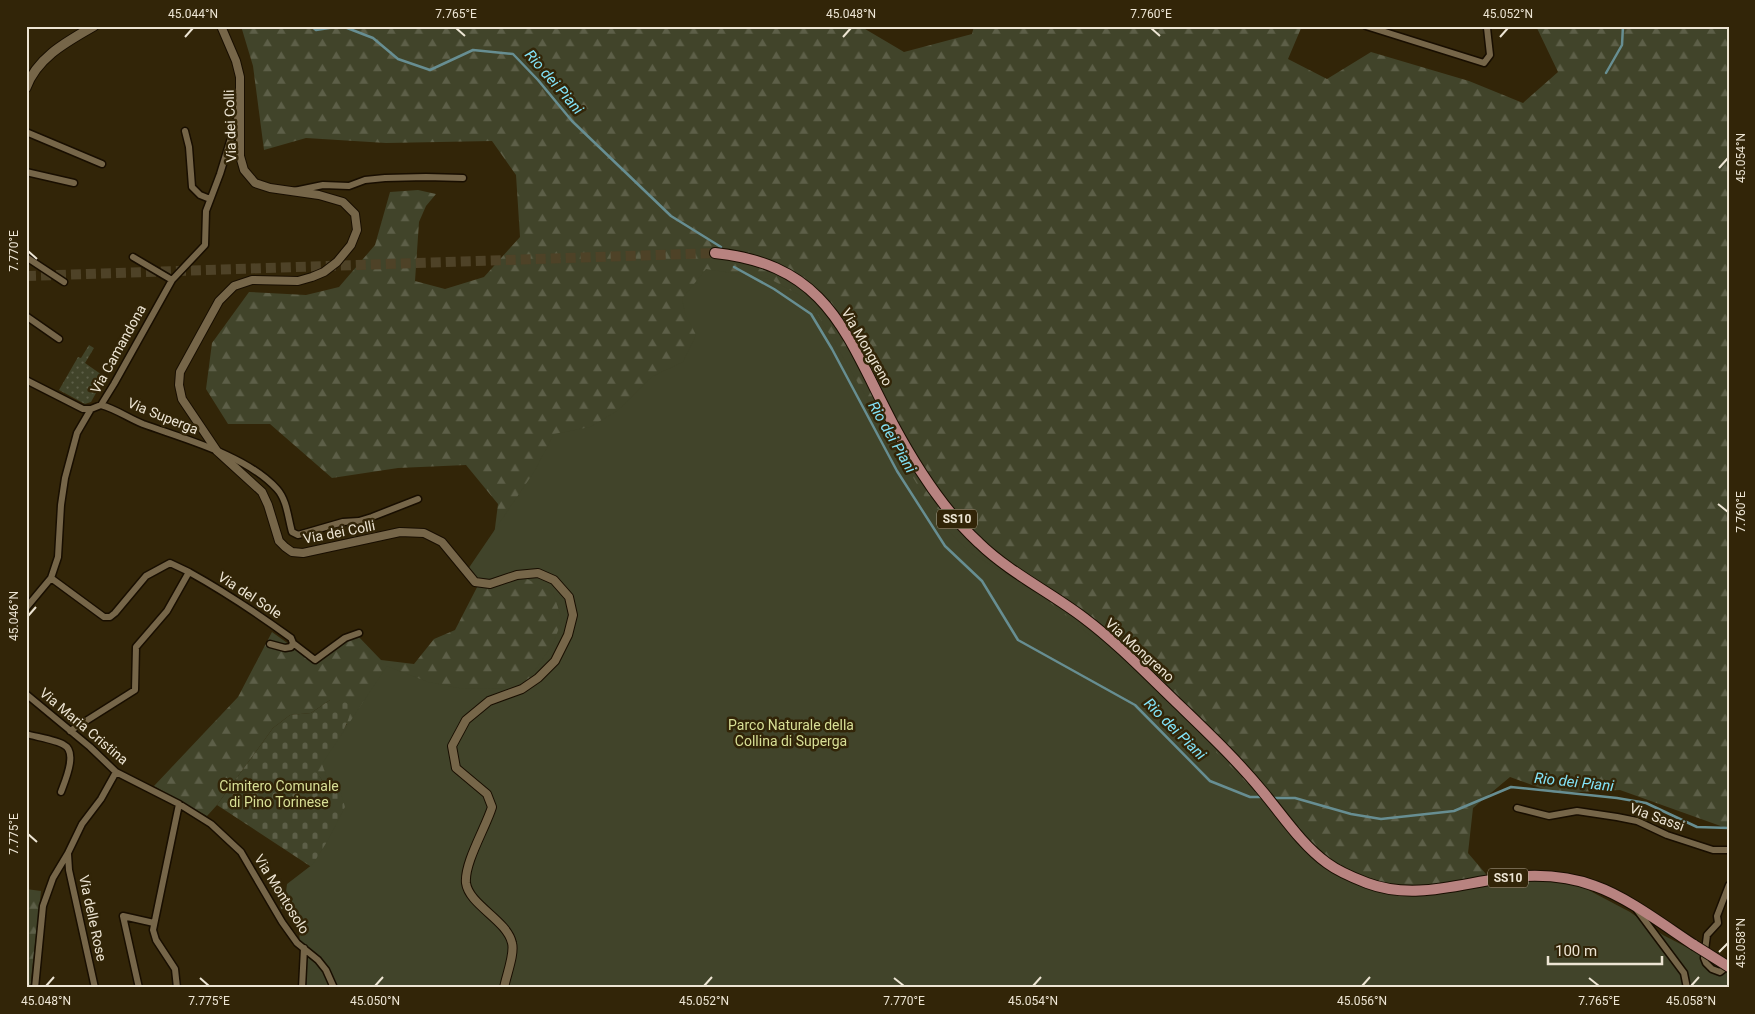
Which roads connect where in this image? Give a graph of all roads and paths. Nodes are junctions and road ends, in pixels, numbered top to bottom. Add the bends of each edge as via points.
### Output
1 (94, 26) edge
2 (221, 26) edge
3 (1366, 26) edge
4 (1487, 28) dead end
5 (27, 82) edge
6 (241, 103) junction
7 (185, 131) dead end
8 (26, 132) edge
9 (102, 164) dead end
10 (26, 172) edge
11 (463, 178) dead end
12 (74, 183) dead end
13 (294, 191) junction
14 (210, 199) junction
15 (715, 253) tunnel mouth
16 (26, 257) edge
17 (133, 257) dead end
18 (172, 280) junction
19 (64, 282) dead end
20 (26, 316) edge
21 (59, 339) dead end
22 (26, 380) edge
23 (100, 405) junction
24 (91, 409) junction
25 (217, 451) junction
26 (418, 499) dead end
27 (189, 572) junction
28 (51, 578) junction
29 (26, 608) edge
30 (360, 633) dead end
31 (293, 643) junction
32 (270, 644) dead end
33 (26, 694) edge
34 (70, 731) junction
35 (26, 734) edge
36 (116, 772) junction
37 (62, 792) dead end
38 (179, 804) junction
39 (1517, 808) dead end
40 (211, 824) joint
41 (1729, 850) edge
42 (68, 853) junction
43 (1729, 885) edge
44 (1634, 906) junction
45 (154, 922) junction
46 (304, 948) junction
47 (1729, 966) edge
48 (35, 988) edge
49 (95, 988) edge
50 (139, 988) edge
51 (177, 988) edge
52 (302, 988) edge
53 (334, 988) edge
54 (504, 988) edge
55 (1687, 988) edge

1 - 5 main road via 56,49
2 - 6 street, Via dei Colli via 240,76
3 - 4 street via 1484,64 1490,55
6 - 13 street, Via dei Colli via 240,156 244,170 255,183
6 - 14 street, Via Camandona
7 - 14 street via 192,187
8 - 9 street
10 - 12 street
11 - 13 street via 385,178 349,186 323,185
13 - 25 street, Via dei Colli via 343,202 355,214 357,230 351,245 324,272 298,281 252,280 234,286 219,301 180,372 179,385 182,399
14 - 18 street, Via Camandona via 206,211 205,245
15 - 44 main road, Via Mongreno / SS10 via 748,258 782,270 822,301 846,334 926,480 964,528 1008,567 1091,624 1143,670 1242,766 1314,853 1330,866 1364,882 1402,891 1423,892 1525,876 1566,878 1594,885
16 - 19 street
17 - 18 street
18 - 23 street, Via Camandona via 134,351
20 - 21 street
22 - 24 street via 83,409
23 - 24 street, Via Camandona
23 - 25 street, Via Superga
24 - 28 street, Via Camandona via 77,433 65,478 58,557
25 - 26 street, Via Superga via 241,463 278,490 284,500 292,532 298,535 343,522 359,521
25 - 54 street, Via dei Colli via 262,492 279,542 292,552 318,551 400,532 424,533 442,542 474,582 490,584 517,575 538,574 554,580 569,597 573,615 568,635 555,661 522,689 489,701 466,720 452,746 456,768 487,794 492,807 467,873 466,885 474,898 508,932 513,944
27 - 28 street, Via del Sole via 170,563 146,576 110,617 104,617
27 - 31 street, Via del Sole via 260,615 291,638
27 - 34 street via 167,611 136,647 136,690
28 - 29 street, Via Camandona
30 - 31 street, Via del Sole via 345,638 315,660
31 - 32 street via 285,648
33 - 34 street, Via Maria Cristina
34 - 36 street, Via Maria Cristina
35 - 37 street via 65,745 70,750 71,762
36 - 38 street, Via Maria Cristina
36 - 42 street via 82,824
38 - 40 street, Via Maria Cristina
38 - 45 street
39 - 41 street, Via Sassi via 1549,816 1577,811 1617,817 1637,821 1713,850
40 - 46 street, Via Montosolo via 241,852 282,922
42 - 48 street via 53,878 43,906
42 - 49 street, Via delle Rose
43 - 47 street via 1717,916 1718,924 1707,936 1704,958 1712,969 1720,972
44 - 47 main road, Via Mongreno / SS10, bridge
44 - 55 street, Via Mongreno via 1684,973
45 - 50 street via 123,916
45 - 51 street via 154,935 175,969
46 - 52 street, Via Montosolo
46 - 53 street, Via Montosolo via 326,970

